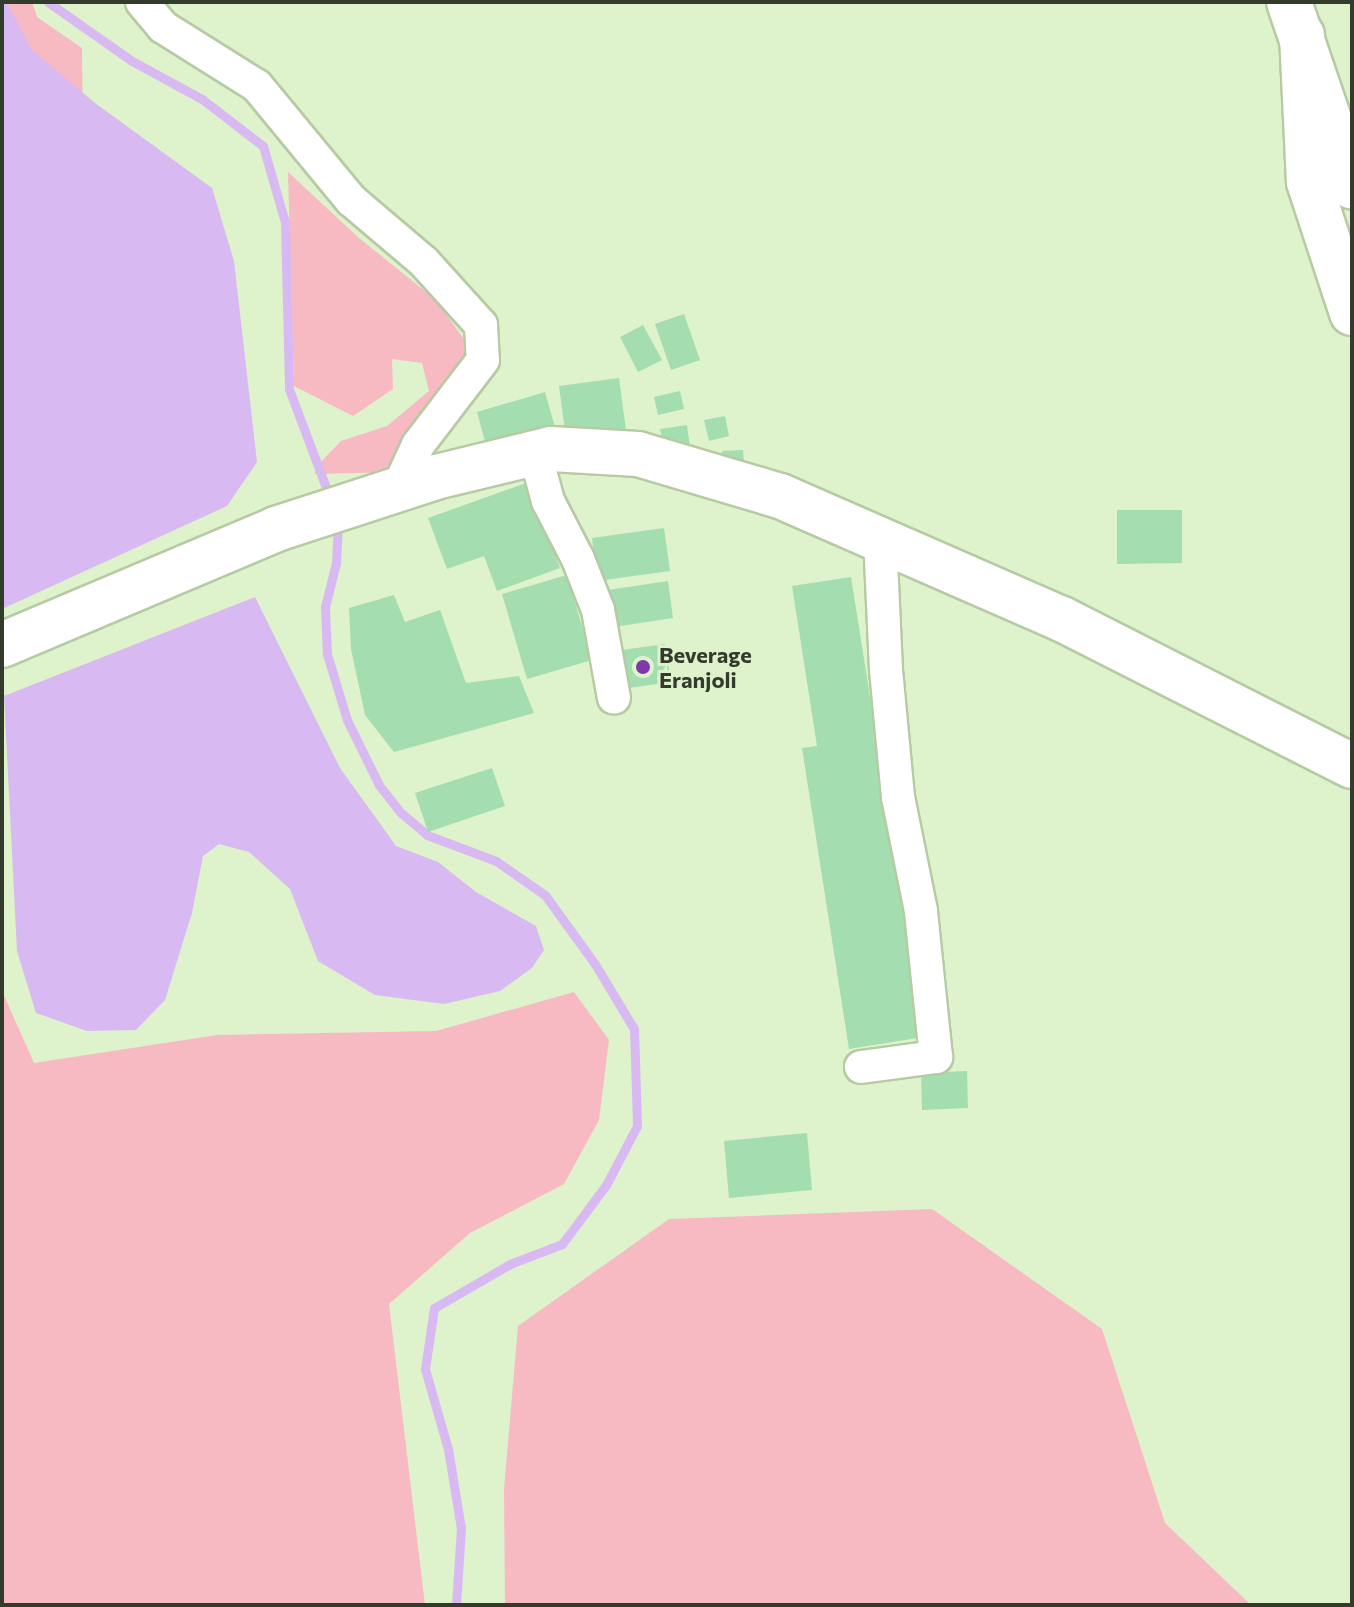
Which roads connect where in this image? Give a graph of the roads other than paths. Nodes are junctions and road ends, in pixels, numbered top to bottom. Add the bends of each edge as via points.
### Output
1 (142, 2) edge
2 (1295, 19) edge
3 (1352, 187) edge
4 (1352, 313) edge
5 (535, 453) junction
6 (391, 491) junction
7 (880, 540) junction
8 (2, 645) edge
9 (614, 698) dead end
10 (1352, 766) edge
11 (861, 1067) dead end

1 - 6 street via 163,27 257,86 351,200 424,262 481,325 483,360 418,445
2 - 3 main road
2 - 4 main road via 1309,182
5 - 6 main road
5 - 7 main road via 551,449 638,454 780,496
5 - 9 street via 548,501 598,610
6 - 8 main road via 304,518
7 - 10 main road via 1062,619
7 - 11 street via 898,797 921,911 936,1057

